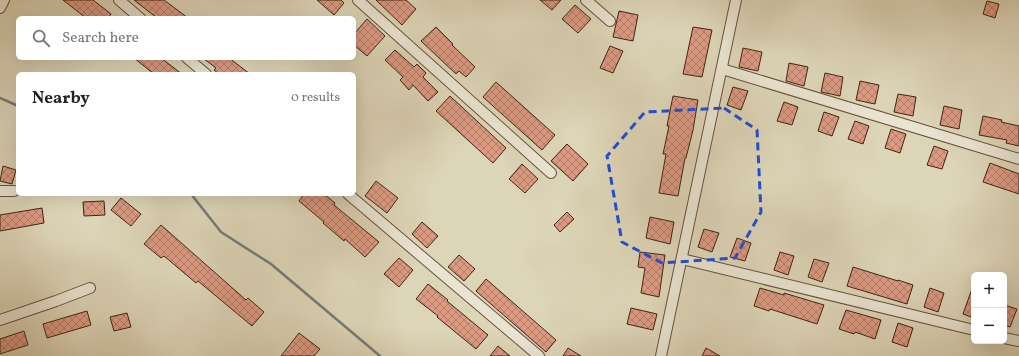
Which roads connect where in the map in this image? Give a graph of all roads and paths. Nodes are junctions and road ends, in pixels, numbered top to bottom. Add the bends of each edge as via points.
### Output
1 (4, 0) edge
2 (119, 0) edge
3 (358, 0) edge
4 (586, 0) edge
5 (736, 0) edge
6 (0, 8) edge
7 (138, 16) edge
8 (610, 21) dead end
9 (190, 60) edge
10 (722, 69) junction
11 (204, 72) edge
12 (1019, 159) edge
13 (551, 173) dead end
14 (0, 191) edge
15 (14, 191) dead end
16 (350, 196) edge
17 (682, 259) junction
18 (90, 288) dead end
19 (0, 320) edge
20 (971, 329) edge
21 (1007, 339) edge
22 (1019, 341) edge
23 (539, 356) edge
24 (661, 356) edge

1 - 6 street
2 - 7 street
3 - 13 street
4 - 8 street
5 - 10 street
9 - 11 street
10 - 12 street
10 - 17 street
14 - 15 street
16 - 23 street
17 - 20 street
17 - 24 street
18 - 19 street
21 - 22 street

